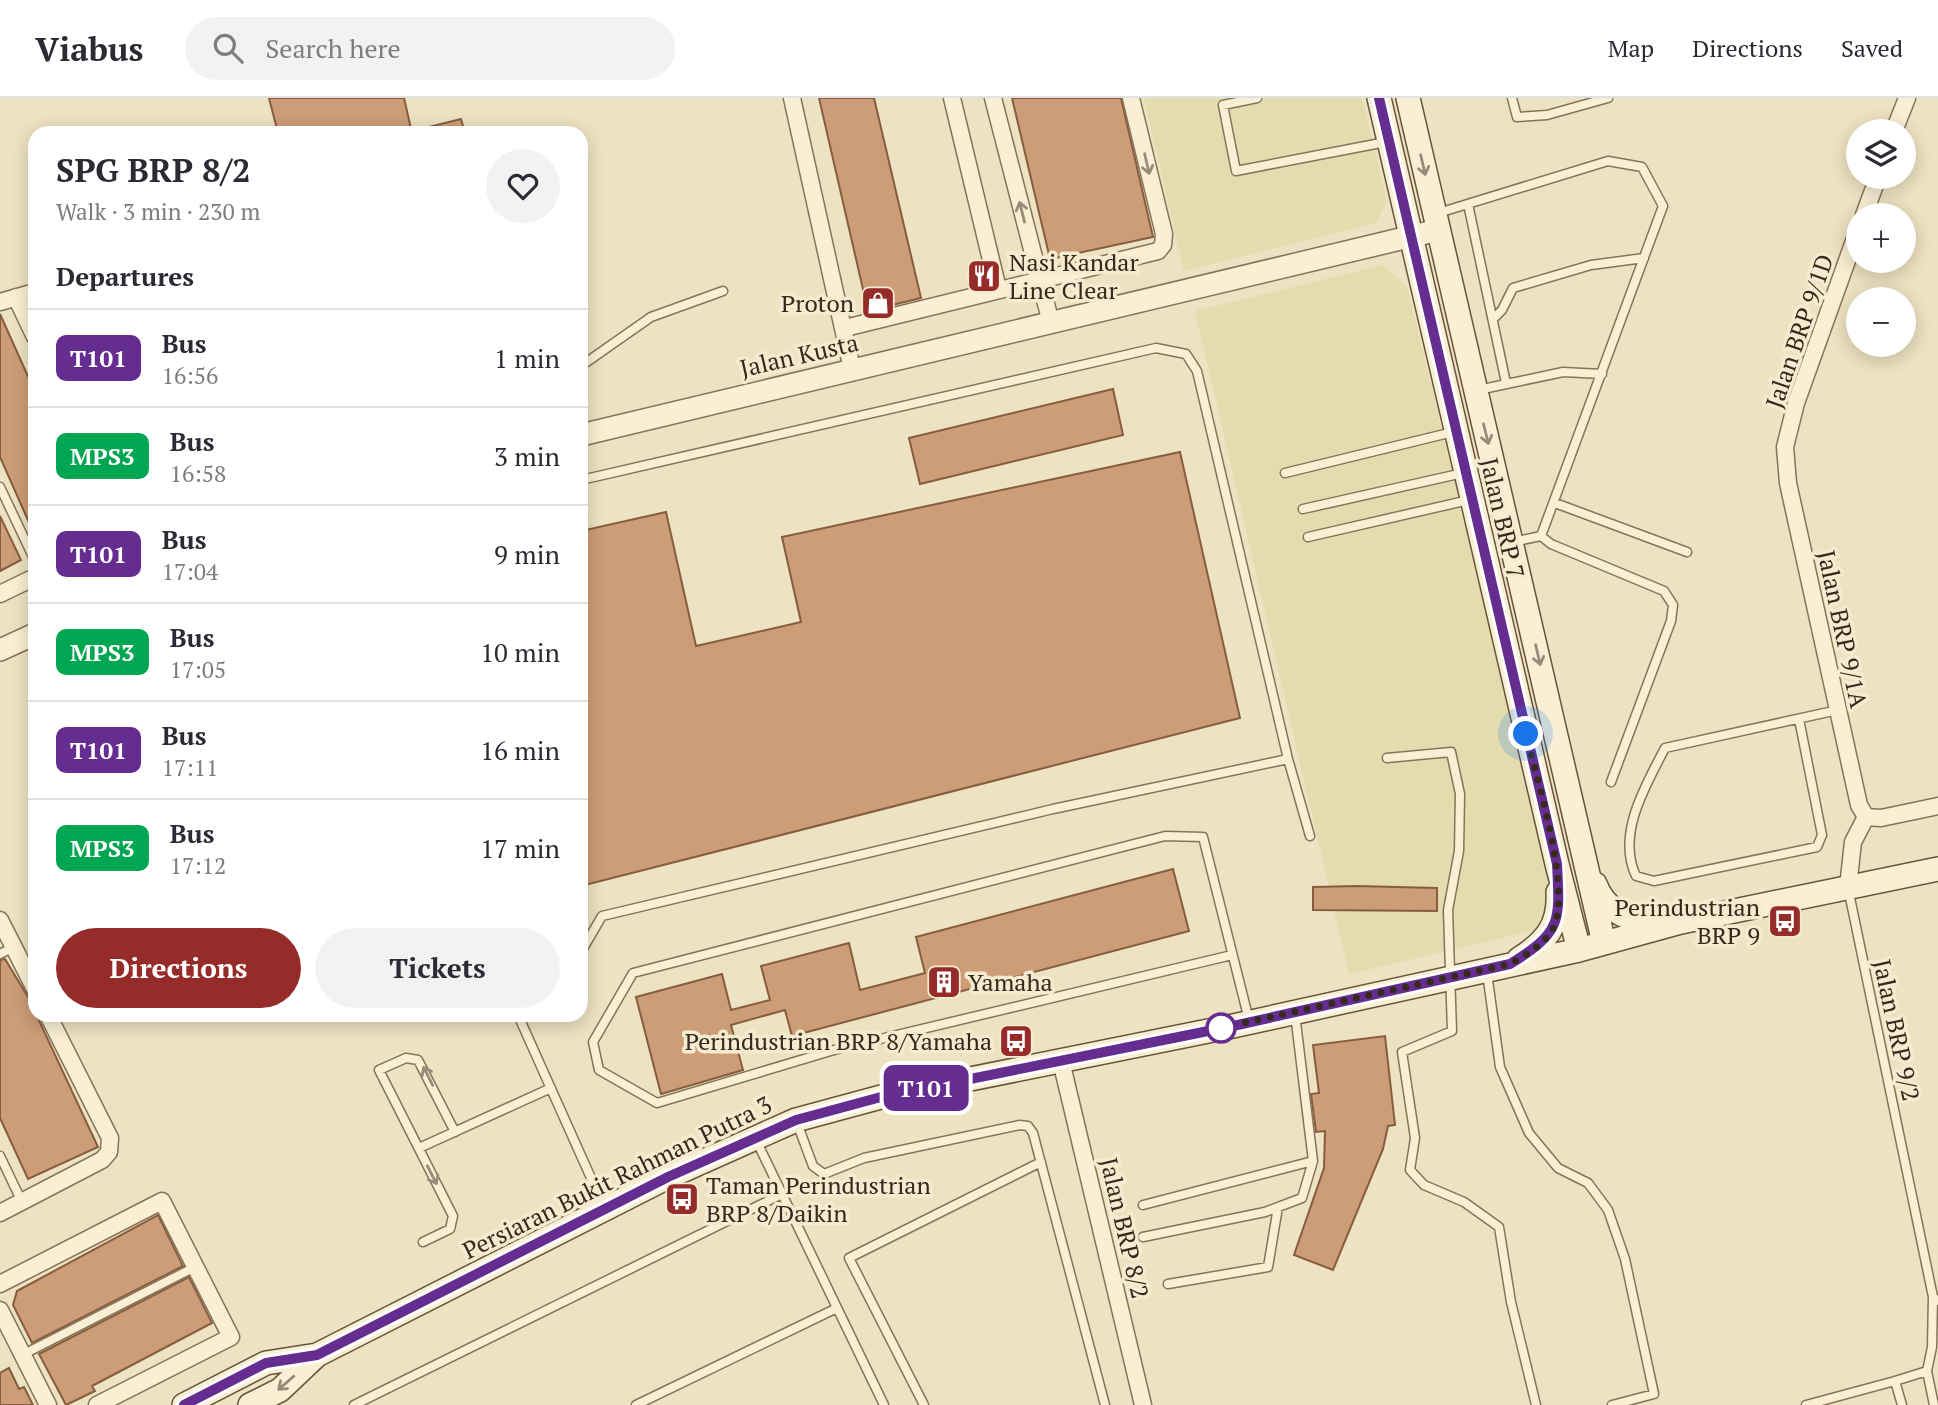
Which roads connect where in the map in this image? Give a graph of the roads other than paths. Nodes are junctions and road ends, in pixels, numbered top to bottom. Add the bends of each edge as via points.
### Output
1 (792, 98) edge
2 (952, 98) edge
3 (993, 98) edge
4 (1131, 98) edge
5 (1257, 98) edge
6 (1379, 98) edge
7 (1408, 98) edge
8 (1512, 98) edge
9 (1608, 98) edge
10 (1907, 98) edge
11 (1899, 119) edge
12 (1389, 142) junction
13 (1468, 204) junction
14 (1436, 222) junction
15 (1411, 238) junction
16 (1644, 258) junction
17 (1846, 263) edge
18 (1039, 278) junction
19 (998, 289) junction
20 (723, 291) dead end
21 (28, 294) edge
22 (8, 299) edge
23 (1493, 319) junction
24 (1051, 323) junction
25 (28, 327) edge
26 (845, 328) junction
27 (588, 361) edge
28 (852, 369) junction
29 (1602, 374) junction
30 (1506, 383) junction
31 (1475, 391) junction
32 (1456, 431) junction
33 (588, 433) edge
34 (1785, 447) joint
35 (1466, 472) junction
36 (1285, 473) dead end
37 (588, 478) edge
38 (0, 487) edge
39 (1472, 500) junction
40 (1555, 503) junction
41 (1303, 509) dead end
42 (1541, 536) junction
43 (1308, 537) dead end
44 (1512, 542) junction
45 (28, 546) edge
46 (1687, 552) dead end
47 (28, 580) edge
48 (0, 594) edge
49 (28, 637) edge
50 (0, 650) edge
51 (1838, 710) junction
52 (1798, 719) junction
53 (1387, 758) dead end
54 (1288, 759) junction
55 (1611, 782) dead end
56 (1938, 806) edge
57 (1866, 817) junction
58 (1310, 836) dead end
59 (1581, 849) junction
60 (1557, 864) junction
61 (1938, 869) edge
62 (1848, 887) junction
63 (0, 920) edge
64 (1681, 922) junction
65 (588, 940) edge
66 (1604, 943) junction
67 (1579, 950) junction
68 (7, 951) edge
69 (1232, 955) junction
70 (1510, 964) junction
71 (1487, 970) junction
72 (1451, 978) junction
73 (28, 980) edge
74 (1295, 1011) junction
75 (52, 1022) edge
76 (521, 1022) edge
77 (1250, 1022) junction
78 (1062, 1061) junction
79 (551, 1088) junction
80 (796, 1120) junction
81 (455, 1132) junction
82 (754, 1137) junction
83 (419, 1148) junction
84 (0, 1156) edge
85 (1313, 1161) junction
86 (1041, 1162) junction
87 (782, 1194) junction
88 (22, 1202) junction
89 (1143, 1205) dead end
90 (1278, 1207) junction
91 (605, 1208) junction
92 (0, 1213) edge
93 (1143, 1237) dead end
94 (423, 1242) dead end
95 (195, 1267) junction
96 (0, 1284) edge
97 (1168, 1284) dead end
98 (1935, 1299) edge
99 (837, 1308) junction
100 (0, 1311) edge
101 (22, 1355) junction
102 (317, 1355) junction
103 (1927, 1371) junction
104 (1895, 1381) junction
105 (48, 1405) edge
106 (97, 1405) edge
107 (184, 1405) edge
108 (250, 1405) edge
109 (354, 1405) edge
110 (636, 1405) edge
111 (884, 1405) edge
112 (924, 1405) edge
113 (1105, 1405) edge
114 (1143, 1405) edge
115 (1536, 1405) edge
116 (1612, 1405) edge
117 (1806, 1405) edge
118 (1902, 1405) edge
119 (1934, 1405) edge

1 - 26 street
2 - 19 street
18 -> 3 street
4 -> 18 street via 1163,245 1158,251
5 - 12 lane via 1223,105 1236,171
6 - 12 main road, Jalan BRP 7
7 -> 14 main road, Jalan BRP 7
8 - 9 lane via 1517,117 1547,115
10 - 11 street
12 - 15 main road, Jalan BRP 7
13 - 14 lane
13 - 16 lane via 1608,161 1642,167 1663,206
13 - 23 lane
14 - 15 street, Jalan Kusta
14 - 31 main road, Jalan BRP 7
15 - 24 street, Jalan Kusta
15 - 32 main road, Jalan BRP 7
16 - 23 lane via 1591,265 1513,288
16 - 29 lane
17 - 34 street, Jalan BRP 9/1D via 1796,402
18 - 19 street
18 - 24 street
19 - 26 street
20 - 27 lane via 651,317
21 - 22 street
22 - 25 street
23 - 30 lane
24 - 28 street, Jalan Kusta
26 - 28 street
28 - 33 street, Jalan Kusta
29 - 30 lane via 1563,372
29 - 40 lane
30 - 31 lane
31 -> 44 main road, Jalan BRP 7
32 - 35 main road, Jalan BRP 7
32 - 36 lane
34 - 51 street, Jalan BRP 9/1A via 1788,483
35 - 39 main road, Jalan BRP 7
35 - 41 lane
37 - 54 lane via 1156,348 1186,354 1198,371
38 - 45 lane
39 - 43 lane
39 - 60 main road, Jalan BRP 7
40 - 42 lane
40 - 46 lane
42 - 44 lane
42 - 55 lane via 1550,544 1664,591 1673,605
44 -> 59 main road, Jalan BRP 7
47 - 48 street
49 - 50 street
51 - 52 lane
51 - 57 street, Jalan BRP 9/1A via 1859,805
52 - 52 lane via 1822,835 1817,847 1654,881 1636,876 1631,865 1634,816 1665,748
53 - 72 lane via 1451,752 1460,794 1460,851 1448,910
54 - 58 lane
54 - 65 lane via 1053,809 602,916
56 - 57 street
57 - 62 street via 1853,842
59 - 64 main road via 1606,905 1647,922
59 - 66 main road, Jalan BRP 7
60 - 67 main road, Jalan BRP 7
60 - 70 main road via 1559,911 1553,929 1539,946
61 - 62 main road, Persiaran Bukit Rahman Putra 3
62 - 64 main road, Persiaran Bukit Rahman Putra 3
62 - 98 lane, Jalan BRP 9/2
63 - 68 street
64 - 66 main road, Persiaran Bukit Rahman Putra 3
66 - 67 main road, Persiaran Bukit Rahman Putra 3
67 - 70 main road, Persiaran Bukit Rahman Putra 3
68 - 73 street
69 - 69 lane via 834,1051 657,1103 599,1070 593,1042 633,973 1165,836 1203,837
69 - 77 lane
70 - 71 main road, Persiaran Bukit Rahman Putra 3
71 - 72 main road, Persiaran Bukit Rahman Putra 3
71 - 116 lane via 1500,1067 1529,1133 1558,1167 1588,1183 1608,1210 1625,1259 1654,1394
72 - 74 main road, Persiaran Bukit Rahman Putra 3
72 - 115 lane via 1452,1031 1402,1052 1415,1138 1410,1170 1423,1185 1464,1202 1499,1227 1511,1302
74 - 77 main road, Persiaran Bukit Rahman Putra 3
74 - 85 lane
75 - 88 street via 110,1138 109,1152
76 - 79 lane
77 - 78 main road, Persiaran Bukit Rahman Putra 3
78 - 80 main road, Persiaran Bukit Rahman Putra 3 via 881,1097
78 - 114 street, Jalan BRP 8/2
79 - 81 lane
79 - 91 lane
80 - 82 main road, Persiaran Bukit Rahman Putra 3
80 - 86 lane via 813,1166 824,1174 864,1158 1020,1125 1031,1129
81 - 83 lane
81 -> 83 lane via 415,1058 379,1070
82 - 87 lane
82 - 91 main road, Persiaran Bukit Rahman Putra 3
83 -> 94 lane via 454,1220 450,1229
84 - 88 lane
85 - 89 lane
85 - 90 lane via 1301,1198
86 - 112 lane via 849,1258
86 - 113 lane
87 - 99 lane
87 - 109 lane
88 - 92 street
90 - 93 lane
90 - 97 lane via 1268,1266
91 - 102 main road, Persiaran Bukit Rahman Putra 3
95 - 96 street via 162,1201
95 - 101 lane
95 - 106 street via 230,1337
98 - 103 lane, Jalan BRP 9/2
99 - 110 lane
99 - 111 lane
100 - 101 street
101 - 105 street
102 - 107 main road, Persiaran Bukit Rahman Putra 3 via 266,1363
102 -> 108 main road, Persiaran Bukit Rahman Putra 3 via 280,1390
103 - 104 lane
103 - 119 lane
104 - 117 lane
104 - 118 lane

